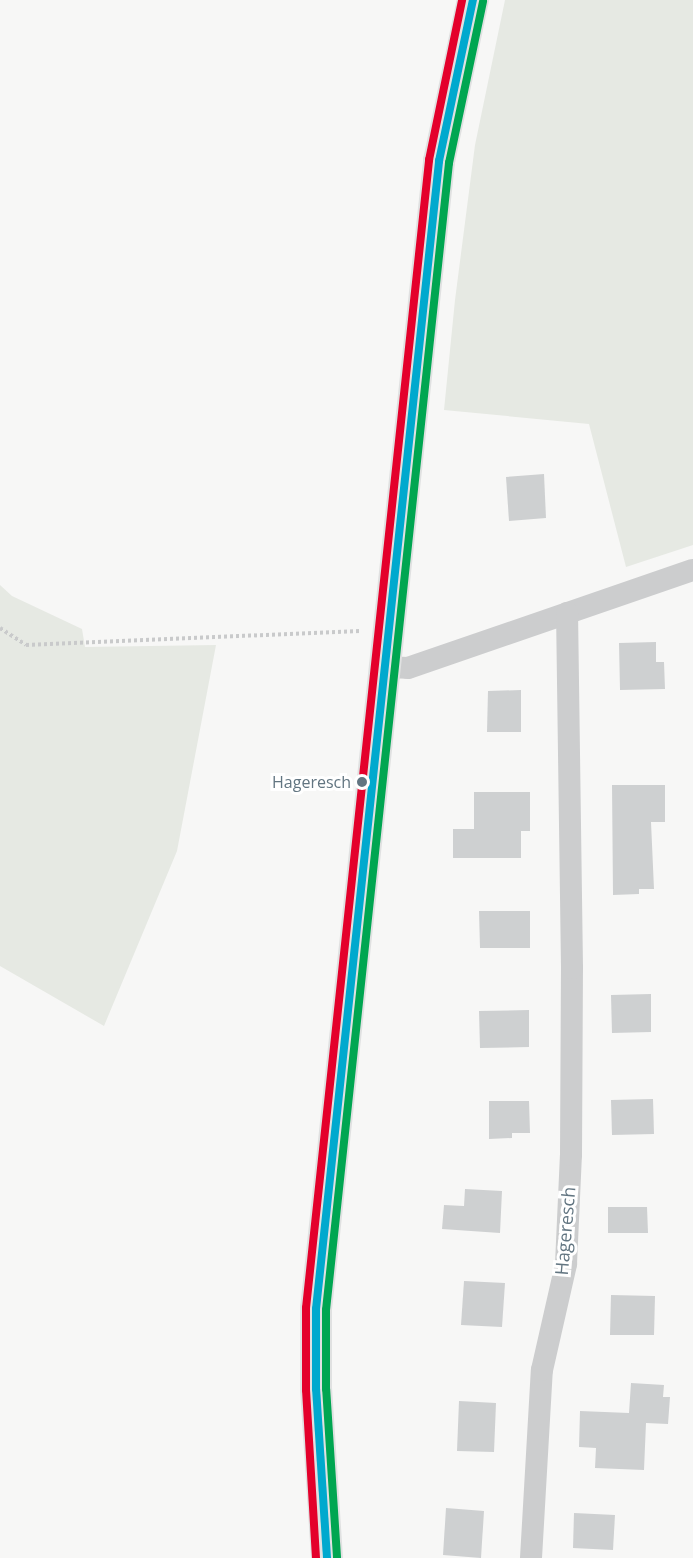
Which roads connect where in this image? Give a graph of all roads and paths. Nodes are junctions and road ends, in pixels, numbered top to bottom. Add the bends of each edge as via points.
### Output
1 (473, 0) edge
2 (693, 570) edge
3 (567, 613) junction
4 (0, 628) edge
5 (387, 630) junction
6 (383, 668) junction
7 (327, 1558) edge
8 (531, 1558) edge

1 - 5 main road via 439,161
2 - 3 street
3 - 6 street via 408,668
3 - 8 street, Hageresch via 571,1155 566,1264 542,1370
4 - 5 path via 26,645
5 - 6 main road
6 - 7 main road via 316,1309 316,1389

